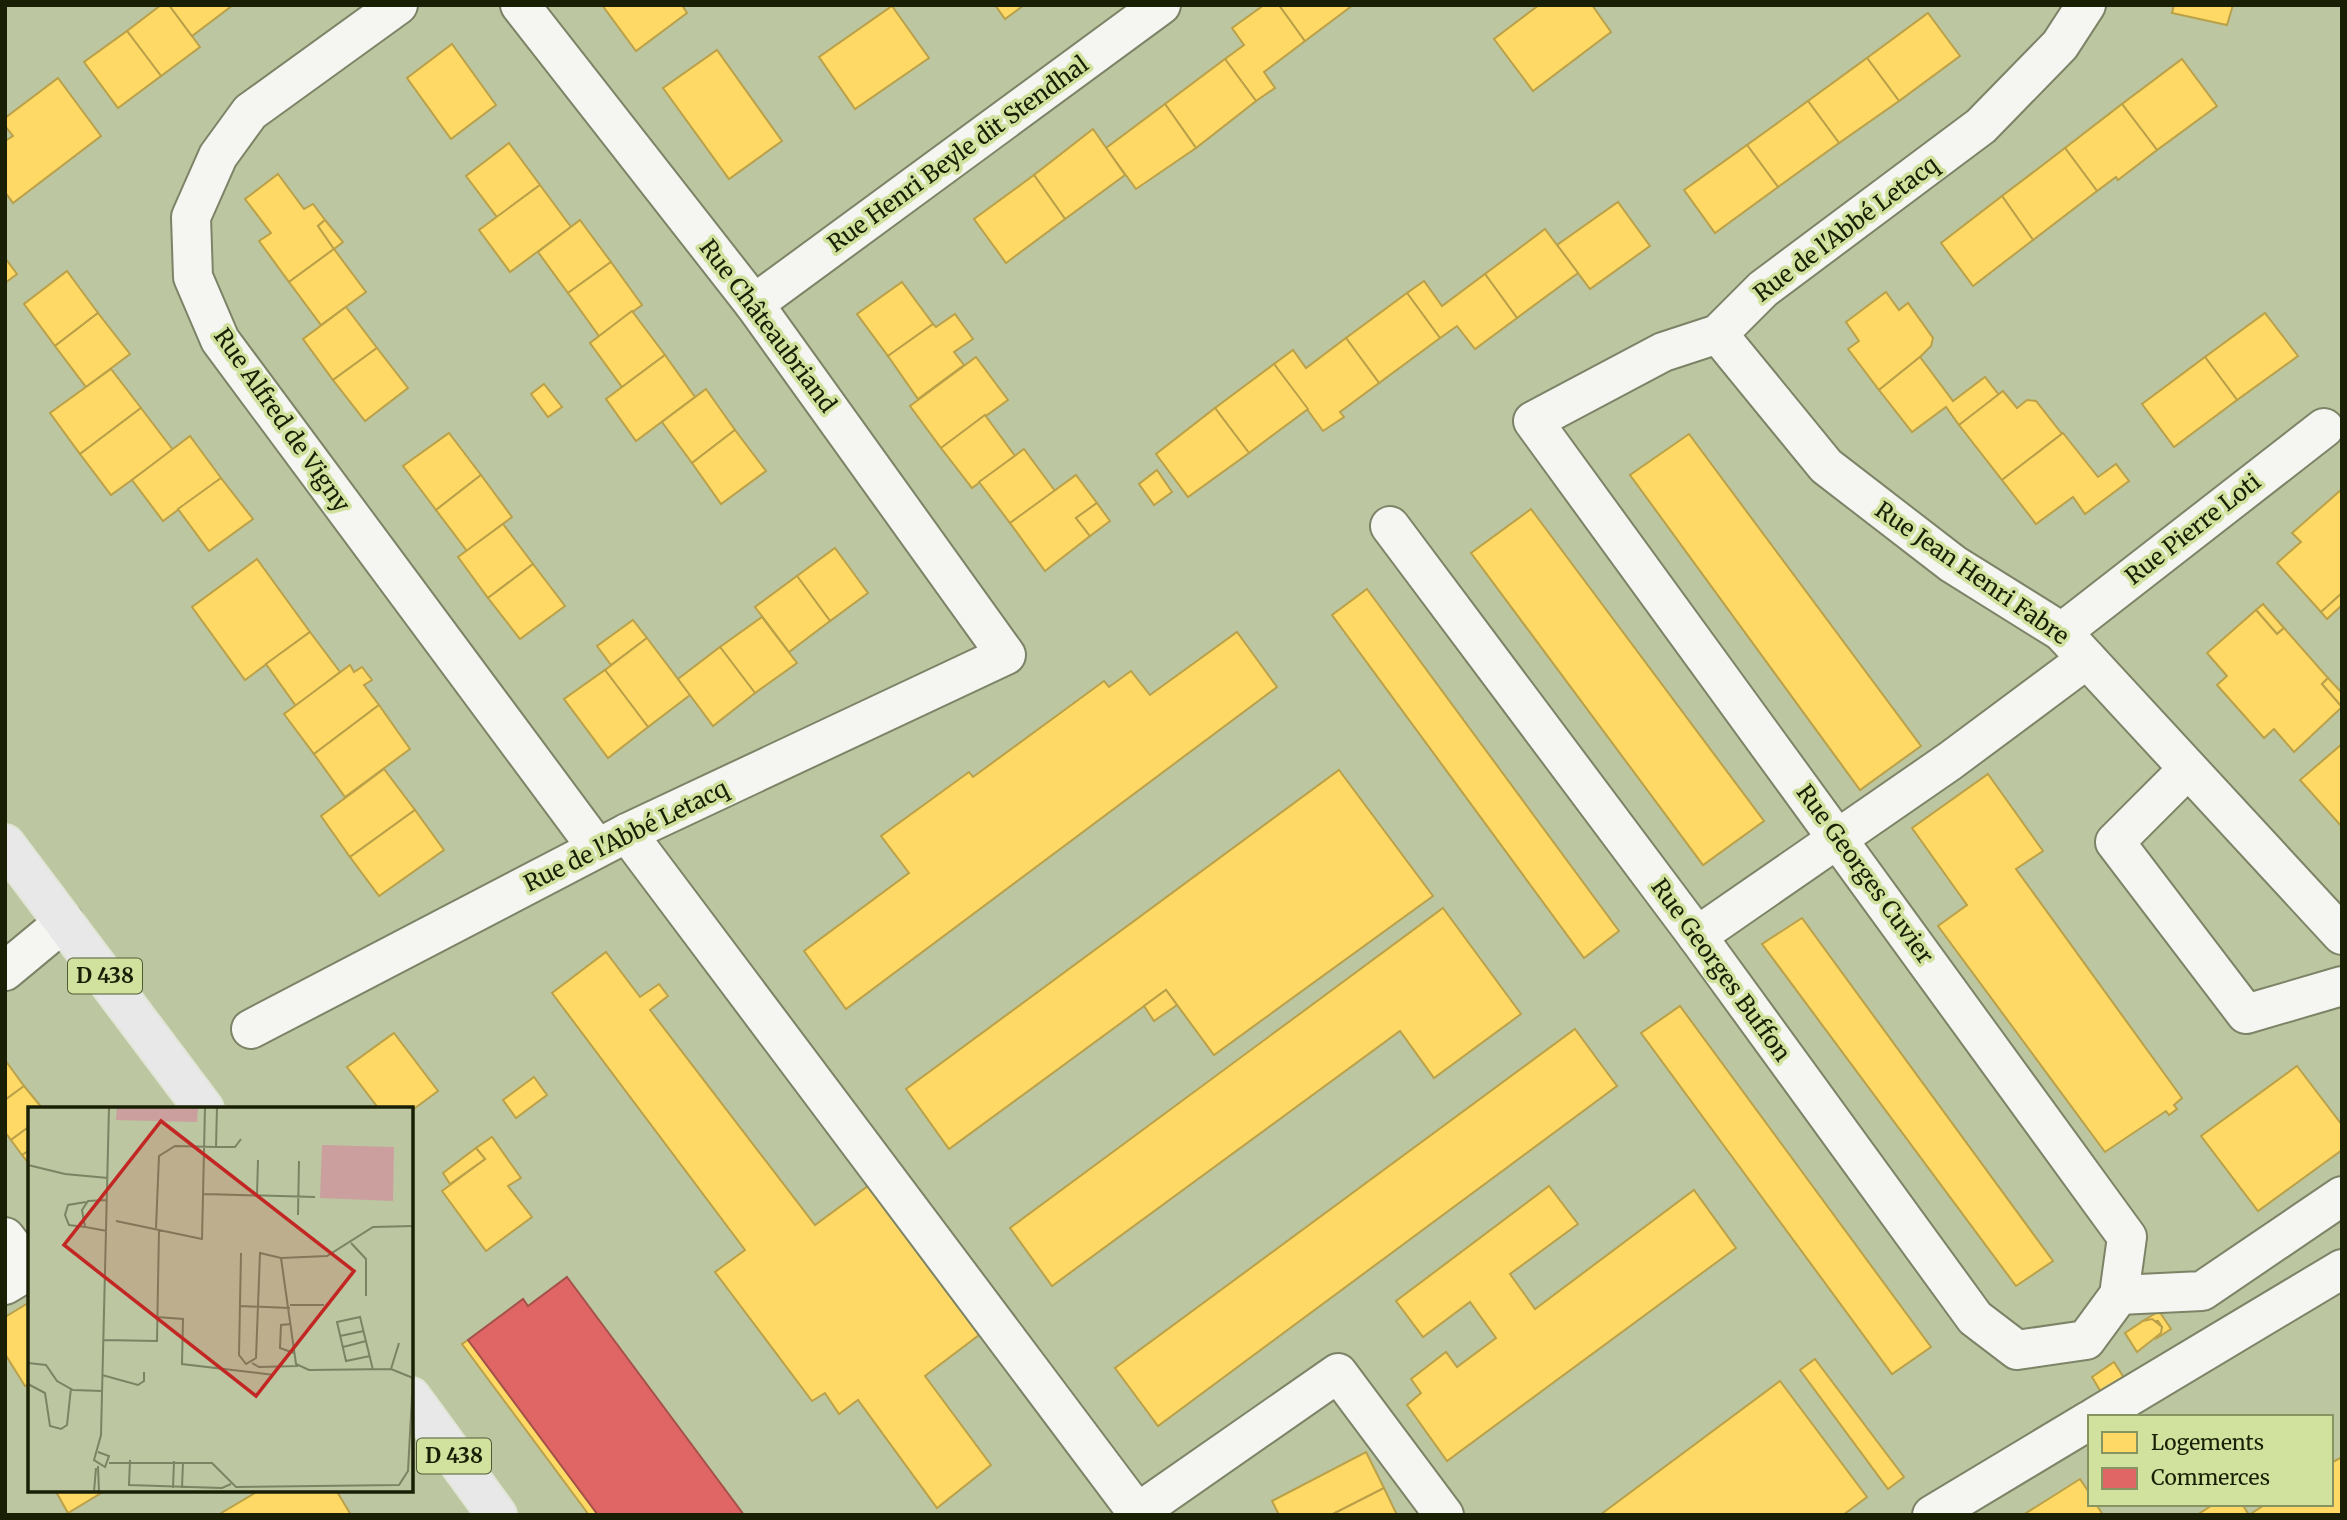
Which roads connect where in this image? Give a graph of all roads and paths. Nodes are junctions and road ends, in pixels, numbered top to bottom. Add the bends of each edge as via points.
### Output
1 (398, 5) edge
2 (520, 5) edge
3 (1161, 5) edge
4 (2086, 5) edge
5 (754, 304) junction
6 (1718, 334) junction
7 (1532, 421) joint
8 (2324, 428) dead end
9 (1390, 526) dead end
10 (2075, 646) junction
11 (1006, 655) joint
12 (2189, 769) junction
13 (1838, 836) junction
14 (612, 841) junction
15 (5, 844) edge
16 (64, 922) junction
17 (2342, 935) edge
18 (1697, 936) junction
19 (5, 971) edge
20 (2342, 986) edge
21 (251, 1029) dead end
22 (203, 1107) edge
23 (2342, 1196) edge
24 (5, 1237) edge
25 (28, 1256) edge
26 (2342, 1269) edge
27 (28, 1271) edge
28 (5, 1285) edge
29 (2119, 1295) junction
30 (2086, 1340) joint
31 (413, 1400) edge
32 (2098, 1415) edge
33 (2088, 1421) edge
34 (1138, 1514) edge
35 (498, 1515) edge
36 (1444, 1515) edge
37 (1932, 1515) edge

1 - 14 street, Rue Alfred de Vigny via 250,112 218,156 191,217 193,277 220,340
2 - 5 street, Rue Châteaubriand
3 - 5 street, Rue Henri Beyle dit Stendhal
4 - 6 street, Rue de l'Abbé Letacq via 2060,45 1980,126 1763,289
5 - 11 street, Rue Châteaubriand
6 - 7 street, Rue de l'Abbé Letacq via 1664,352
6 - 10 street, Rue Jean Henri Fabre via 1826,466 1952,564
7 - 13 street, Rue Georges Cuvier
8 - 10 street, Rue Pierre Loti
9 - 18 street, Rue Georges Buffon
10 - 12 street, Rue Jean Henri Fabre
10 - 13 street, Rue Pierre Loti via 1950,761
11 - 14 street, Rue de l'Abbé Letacq
12 - 17 street, Rue Jean Henri Fabre
12 - 20 street via 2115,842 2246,1014
13 - 18 street, Rue Pierre Loti
13 - 29 street, Rue Georges Cuvier via 2127,1237
14 - 21 street, Rue de l'Abbé Letacq
14 - 34 street, Rue Alfred de Vigny
15 - 16 main road, D 438
16 - 19 street
16 - 22 main road, D 438
18 - 30 street, Rue Georges Buffon via 1975,1318 2017,1350
23 - 29 street via 2202,1291
24 - 25 street via 19,1255
26 - 32 street
27 - 28 street
29 - 30 street, Rue Georges Cuvier
31 - 35 main road, D 438
33 - 37 street
34 - 36 street via 1338,1373

